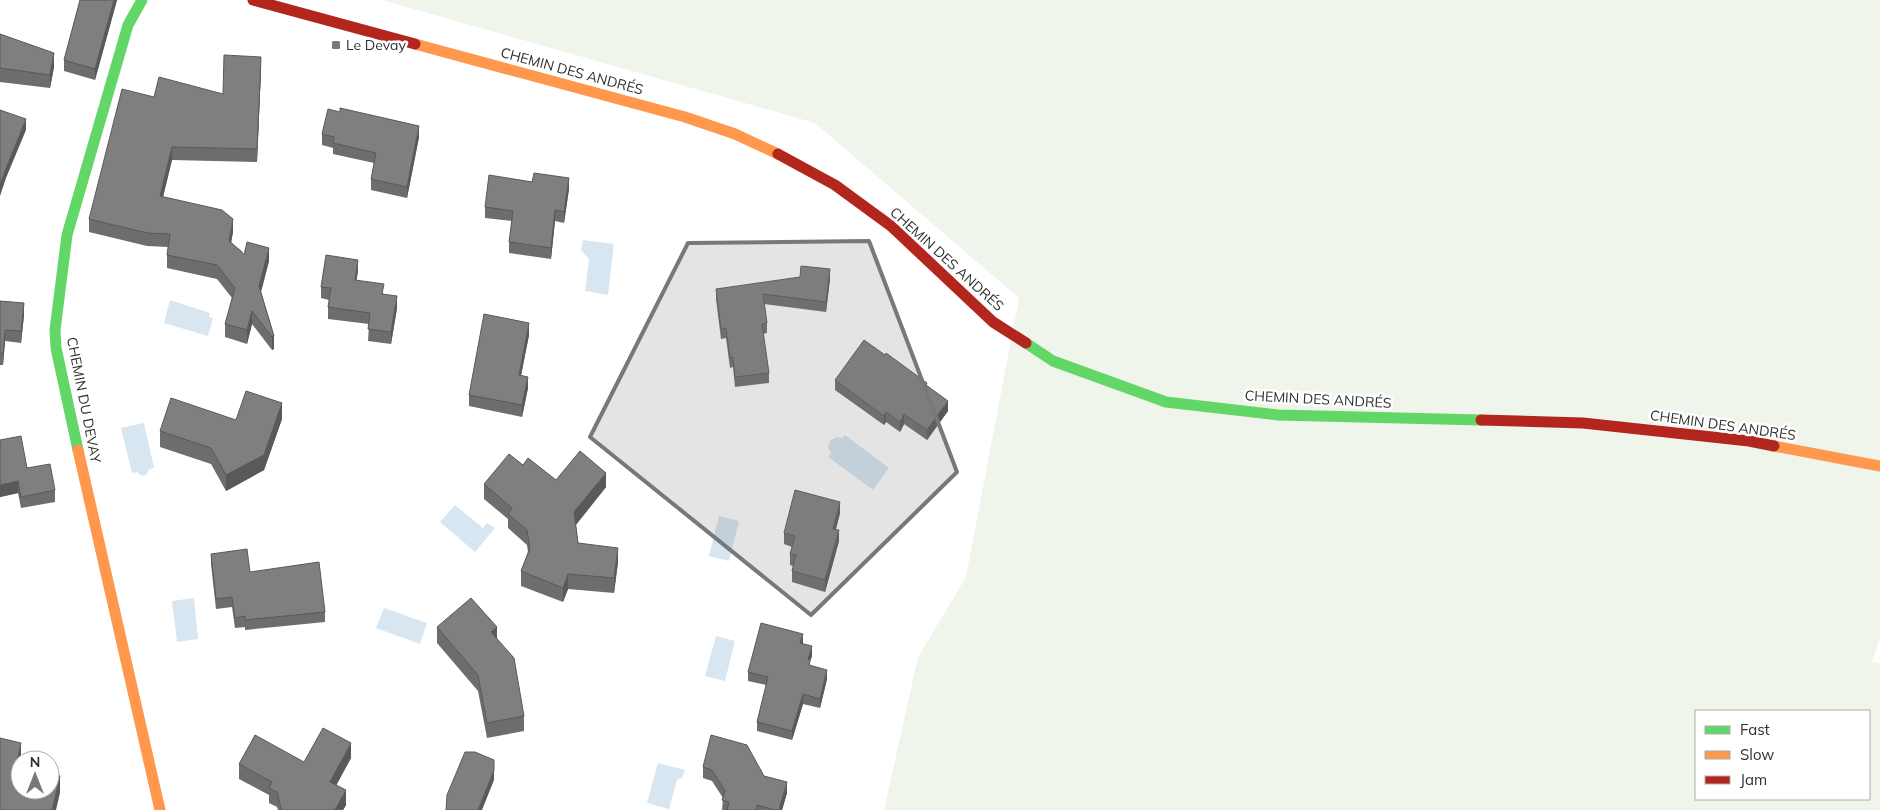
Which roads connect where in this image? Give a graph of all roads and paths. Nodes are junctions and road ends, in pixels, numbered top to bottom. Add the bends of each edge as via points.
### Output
1 (142, 0) edge
2 (253, 0) edge
3 (1880, 466) edge
4 (160, 810) edge

1 - 4 street, CHEMIN DU DEVAY via 128,24 67,235 55,330 73,430
2 - 3 street, CHEMIN DES ANDRÉS via 685,117 735,134 835,185 891,226 992,322 1054,361 1166,402 1278,415 1583,423 1749,441

